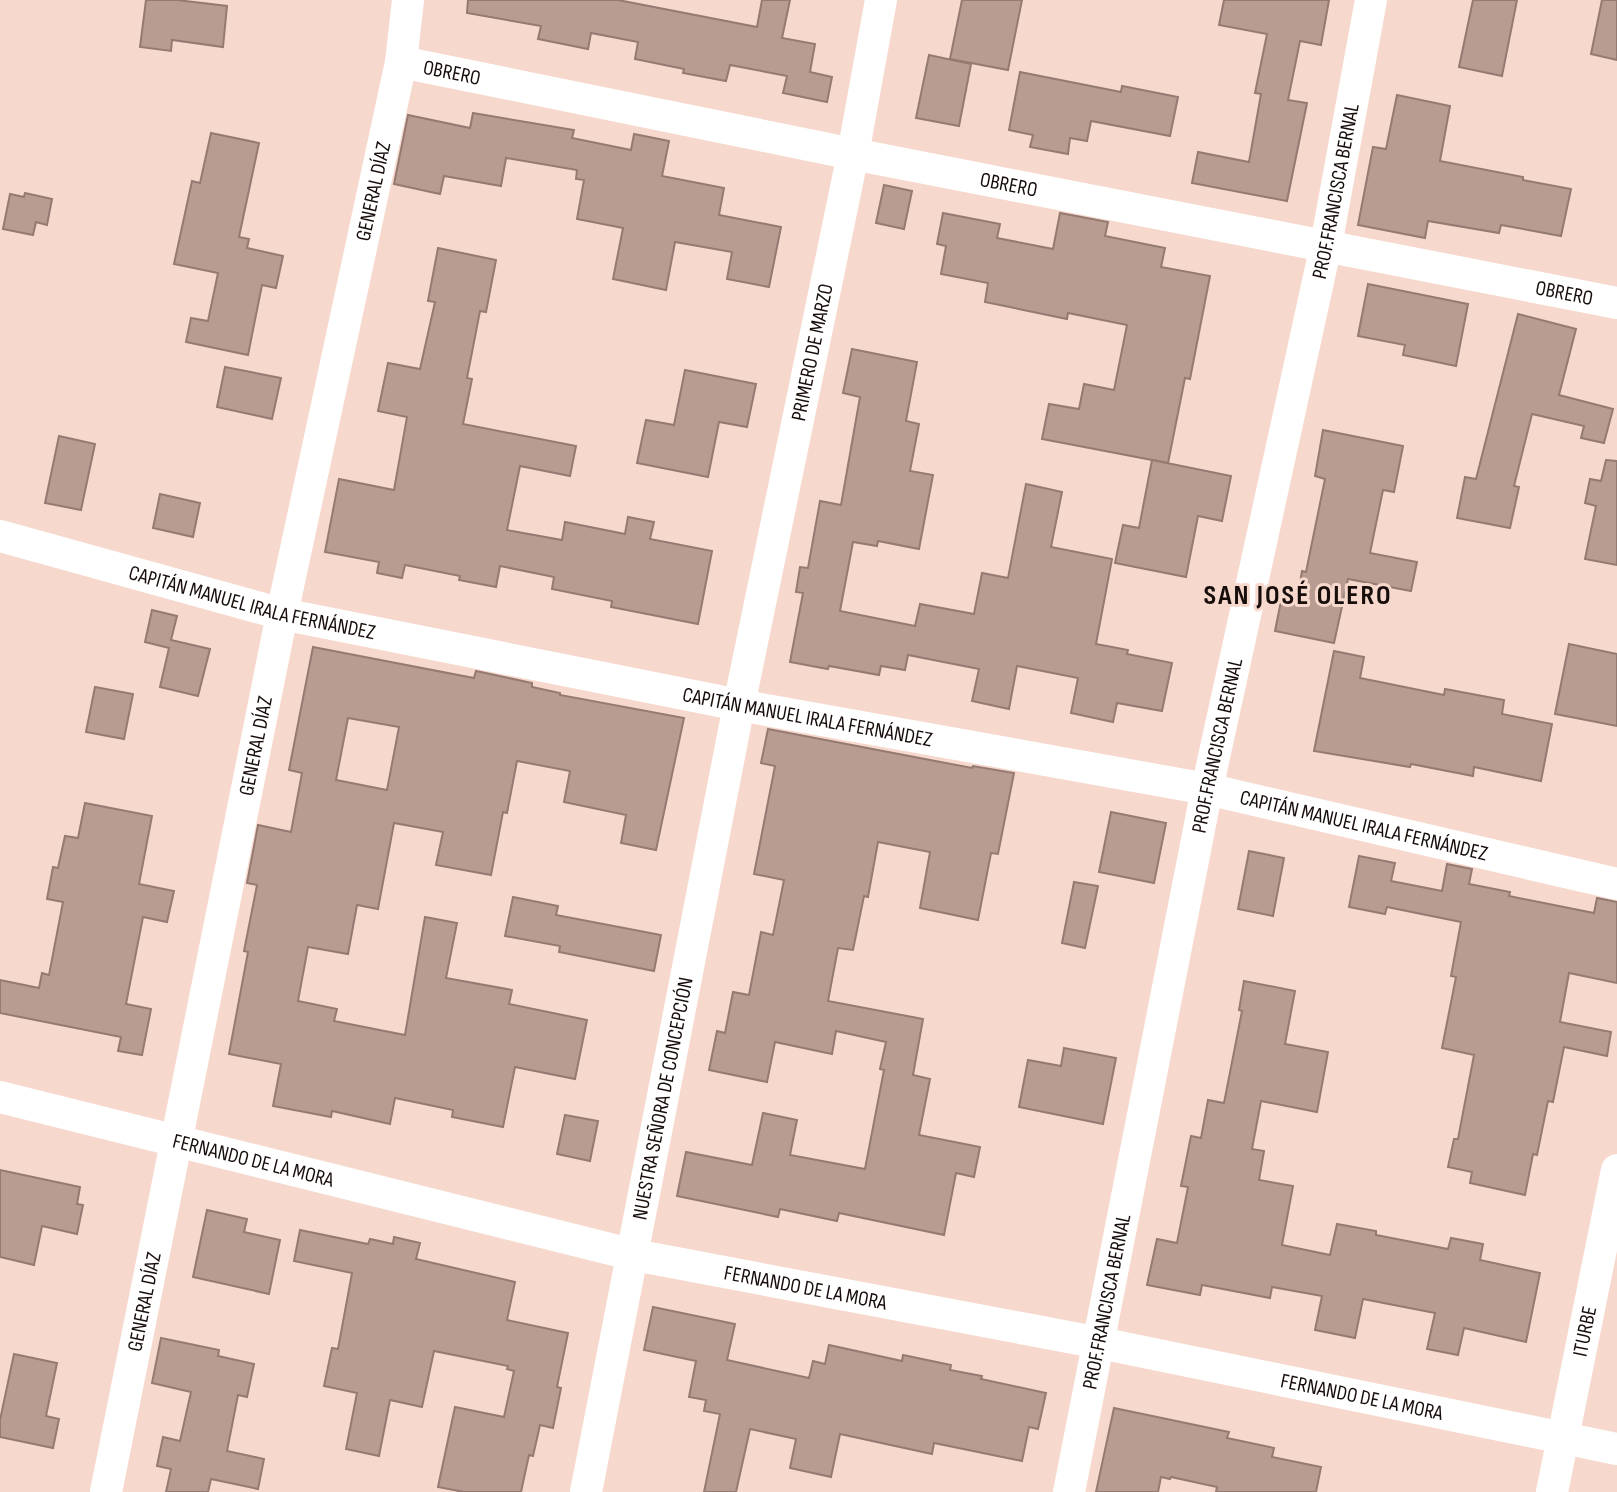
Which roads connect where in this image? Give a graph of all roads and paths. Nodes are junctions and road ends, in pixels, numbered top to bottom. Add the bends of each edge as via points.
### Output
1 (408, 0) edge
2 (881, 0) edge
3 (1371, 0) edge
4 (401, 62) junction
5 (853, 154) junction
6 (1325, 244) junction
7 (1617, 303) edge
8 (0, 536) edge
9 (282, 614) junction
10 (739, 705) junction
11 (1207, 789) junction
12 (1617, 884) edge
13 (0, 1097) edge
14 (177, 1140) junction
15 (1617, 1170) edge
16 (634, 1255) junction
17 (1100, 1343) junction
18 (1563, 1438) junction
19 (1617, 1449) edge
20 (106, 1492) edge
21 (586, 1492) edge
22 (1069, 1492) edge
23 (1552, 1492) edge

1 - 4 street, GENERAL DÍAZ
2 - 5 street, PRIMERO DE MARZO
3 - 6 street, PROF.FRANCISCA BERNAL
4 - 5 street, OBRERO
4 - 9 street, GENERAL DÍAZ
5 - 6 street, OBRERO
5 - 10 street, PRIMERO DE MARZO
6 - 7 street, OBRERO
6 - 11 street, PROF.FRANCISCA BERNAL
8 - 9 street, CAPITÁN MANUEL IRALA FERNÁNDEZ
9 - 10 street, CAPITÁN MANUEL IRALA FERNÁNDEZ
9 - 14 street, GENERAL DÍAZ
10 - 11 street, CAPITÁN MANUEL IRALA FERNÁNDEZ
10 - 16 street, NUESTRA SEÑORA DE CONCEPCIÓN
11 - 12 street, CAPITÁN MANUEL IRALA FERNÁNDEZ
11 - 17 street, PROF.FRANCISCA BERNAL
13 - 14 street, FERNANDO DE LA MORA
14 - 16 street, FERNANDO DE LA MORA
14 - 20 street, GENERAL DÍAZ
15 - 18 street, ITURBE
16 - 17 street, FERNANDO DE LA MORA
16 - 21 street, NUESTRA SEÑORA DE CONCEPCIÓN
17 - 18 street, FERNANDO DE LA MORA
17 - 22 street, PROF.FRANCISCA BERNAL
18 - 19 street, FERNANDO DE LA MORA
18 - 23 street, ITURBE

